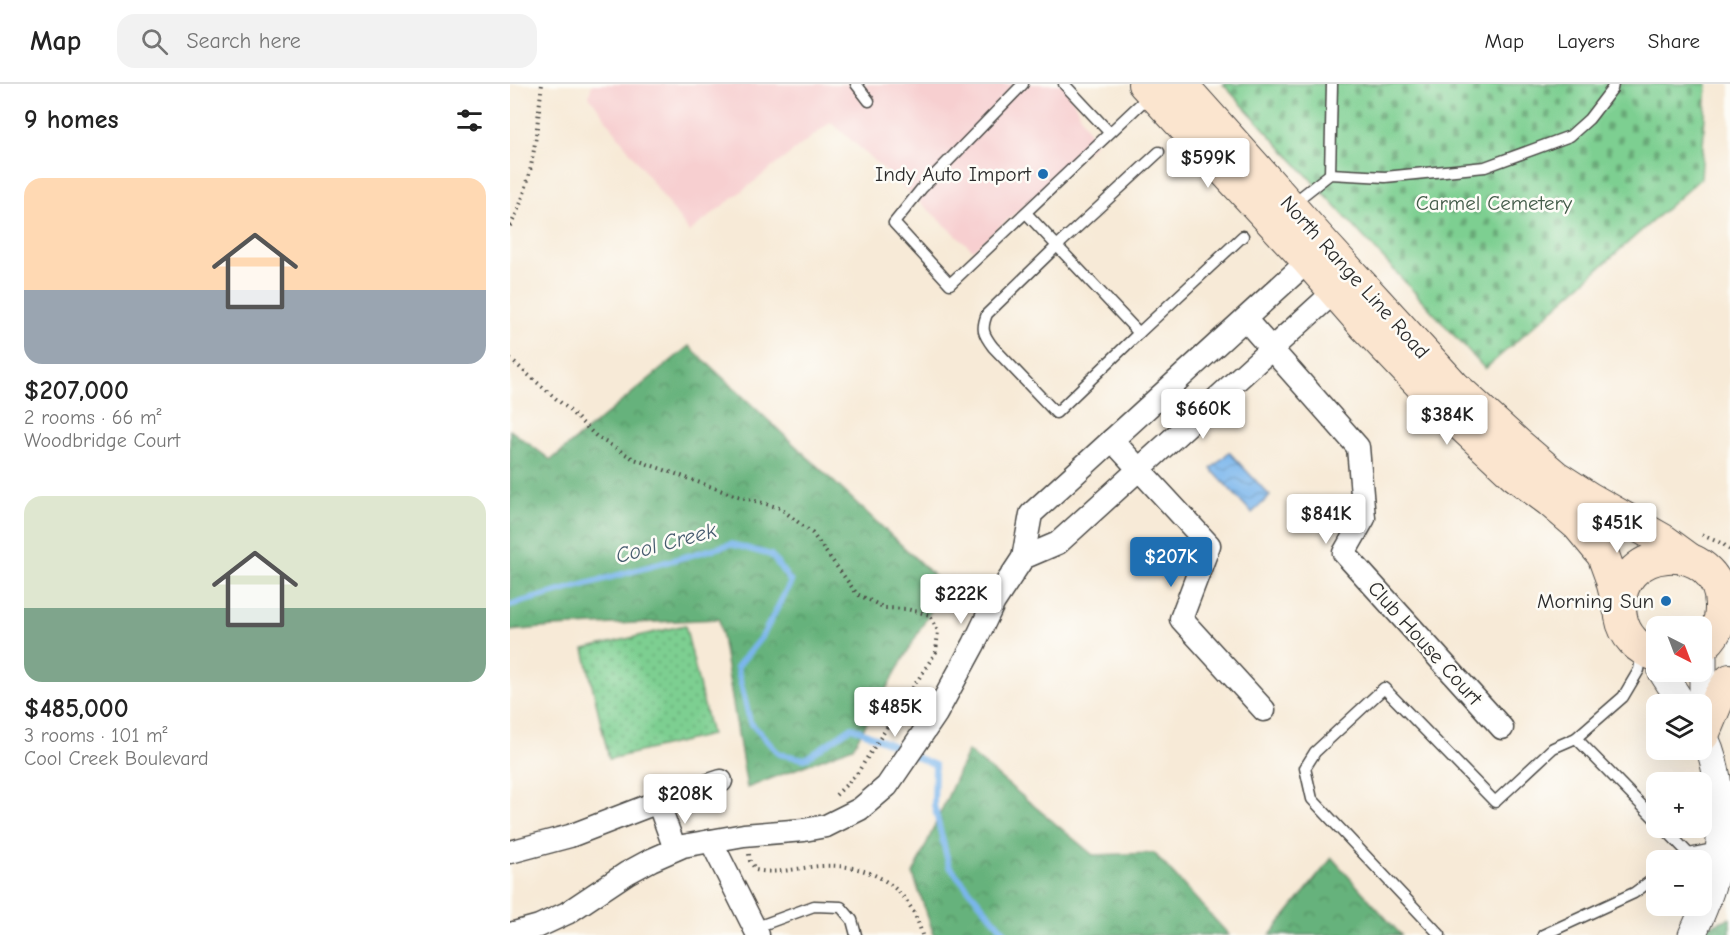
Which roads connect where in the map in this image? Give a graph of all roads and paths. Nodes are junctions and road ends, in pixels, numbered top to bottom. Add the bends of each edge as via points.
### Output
1 (542, 84) edge
2 (856, 84) edge
3 (1023, 84) edge
4 (1064, 84) edge
5 (1181, 84) edge
6 (1613, 84) edge
7 (1330, 85) edge
8 (1152, 87) edge
9 (869, 101) dead end
10 (1109, 132) junction
11 (1159, 152) dead end
12 (1330, 174) junction
13 (1289, 206) junction
14 (1026, 213) junction
15 (510, 226) edge
16 (1243, 236) dead end
17 (1057, 246) junction
18 (1316, 253) junction
19 (1344, 283) junction
20 (1245, 319) junction
21 (1139, 333) junction
22 (1271, 350) junction
23 (510, 359) edge
24 (1112, 440) junction
25 (1140, 469) junction
26 (1023, 558) junction
27 (1709, 571) edge
28 (1619, 608) junction
29 (1712, 641) edge
30 (1646, 652) edge
31 (1646, 664) edge
32 (1730, 680) edge
33 (1264, 710) dead end
34 (1712, 712) edge
35 (1502, 728) dead end
36 (1576, 738) junction
37 (1712, 760) edge
38 (856, 775) dead end
39 (721, 781) dead end
40 (658, 802) junction
41 (1646, 810) edge
42 (1674, 838) edge
43 (711, 840) junction
44 (675, 849) junction
45 (1685, 850) edge
46 (1724, 850) edge
47 (510, 852) edge
48 (1646, 884) edge
49 (565, 925) edge
50 (756, 932) edge
51 (510, 934) edge
52 (856, 935) edge
53 (1440, 935) edge
54 (1543, 935) edge
55 (1692, 935) edge

1 - 15 path via 532,160
2 - 9 lane
3 - 14 lane via 922,188 894,223 950,284
4 - 10 lane
5 - 13 main road, North Range Line Road
6 - 12 lane via 1588,120 1570,136 1485,167 1386,177
7 - 12 lane
8 - 10 lane
8 - 18 main road, North Range Line Road
10 - 14 lane
11 - 17 lane
12 - 13 lane
13 - 18 main road, North Range Line Road
14 - 17 lane
16 - 21 lane
17 - 21 lane
17 - 21 lane via 987,314 982,326 993,347 1056,413
18 - 19 main road, North Range Line Road
18 - 20 street
19 - 22 street
19 - 27 main road, North Range Line Road via 1555,476
19 - 28 main road, North Range Line Road via 1364,324 1439,404 1515,475 1591,538 1603,555
20 - 22 street, Club House Court
20 - 24 street
22 - 25 street
22 - 35 street, Club House Court via 1358,447 1364,518 1344,553
23 - 38 path via 597,437 633,459 780,508 812,533 857,594 885,608 930,615 938,631 936,652
24 - 25 street
24 - 26 street via 1030,514
25 - 26 street via 1058,543
25 - 33 street via 1209,545 1181,619
26 - 43 street via 994,602 936,714 887,786 860,809 826,826
27 - 28 main road via 1673,556 1656,558 1629,577
27 - 29 main road via 1721,601 1721,617
28 - 30 main road, North Range Line Road via 1627,635
31 - 36 lane via 1623,697
32 - 34 main road
36 - 41 lane
36 - 53 lane via 1553,748 1495,802 1384,688 1315,752 1305,768 1312,799
37 - 46 street
39 - 40 street
40 - 44 street
40 - 47 street via 570,836
42 - 45 lane
43 - 44 street
43 - 50 street
44 - 49 street via 627,873
46 - 55 street
48 - 54 lane
49 - 51 street via 539,926
50 - 52 lane via 814,906 841,908 852,920

